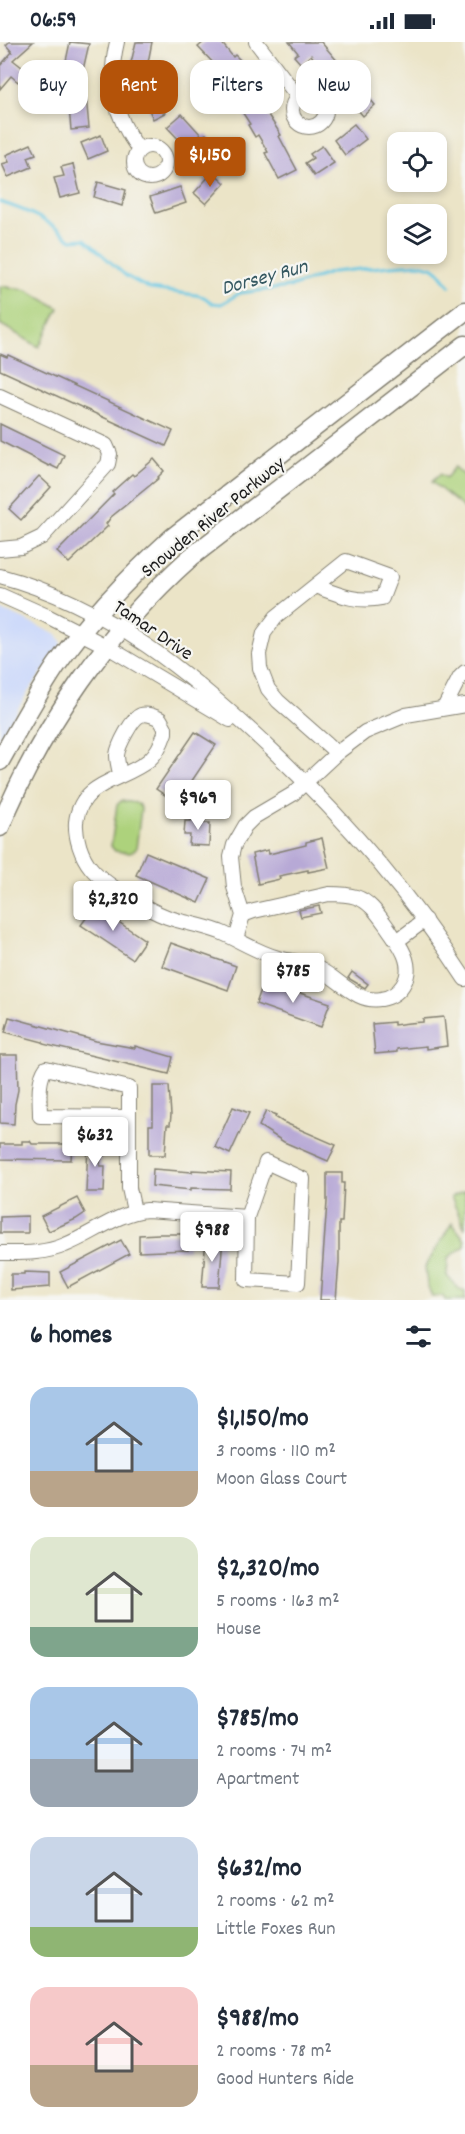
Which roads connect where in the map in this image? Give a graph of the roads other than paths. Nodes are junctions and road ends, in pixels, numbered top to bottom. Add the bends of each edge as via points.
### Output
1 (117, 42) edge
2 (256, 42) edge
3 (296, 94) edge
4 (139, 150) dead end
5 (465, 311) edge
6 (465, 345) edge
7 (0, 396) edge
8 (0, 549) edge
9 (0, 576) edge
10 (315, 586) junction
11 (0, 595) edge
12 (96, 614) junction
13 (120, 628) junction
14 (82, 632) junction
15 (106, 646) junction
16 (465, 672) edge
17 (465, 705) edge
18 (444, 708) junction
19 (268, 746) junction
20 (337, 753) junction
21 (0, 761) edge
22 (120, 774) dead end
23 (306, 782) junction
24 (0, 827) edge
25 (243, 915) junction
26 (425, 920) junction
27 (236, 939) junction
28 (397, 940) junction
29 (465, 979) edge
30 (129, 1117) junction
31 (134, 1211) junction
32 (247, 1217) junction
33 (0, 1253) edge

1 - 4 street via 112,68 114,96 121,121
2 - 3 street
5 - 12 main road, Snowden River Parkway via 174,537
6 - 13 main road, Snowden River Parkway via 191,557
7 - 8 street via 106,445 110,453 108,464 42,537 21,547
9 - 12 street, Tamar Drive
10 - 10 street via 346,561 390,578 382,598 372,600 348,599
10 - 20 street via 270,624 261,642 260,668 268,689 278,701
11 - 14 street, Tamar Drive
12 - 13 street, Tamar Drive
12 - 14 main road, Snowden River Parkway
13 - 15 main road, Snowden River Parkway
13 - 19 street, Tamar Drive via 189,676
14 - 15 street, Tamar Drive
14 - 21 main road, Snowden River Parkway via 57,665
15 - 19 street, Tamar Drive
15 - 24 main road, Snowden River Parkway via 37,748
16 - 18 street
17 - 18 street
18 - 20 street via 378,725
19 - 23 street, Tamar Drive
20 - 23 street
22 - 27 street via 86,796 78,812 79,846 92,870 151,910
23 - 25 street via 254,817 239,834 231,857 234,887
23 - 26 street, Tamar Drive via 368,849
25 - 27 street
25 - 28 street via 329,894 348,895 373,908
26 - 28 street
26 - 29 street, Tamar Drive
27 - 28 street via 266,954 317,968 354,993 376,1000 396,992 406,981 406,959
30 - 30 street via 129,1088 46,1068 43,1073 40,1116
30 - 31 street via 129,1188
31 - 32 street
31 - 33 street via 52,1250
32 - 32 street via 246,1280 298,1283 303,1179 266,1162

